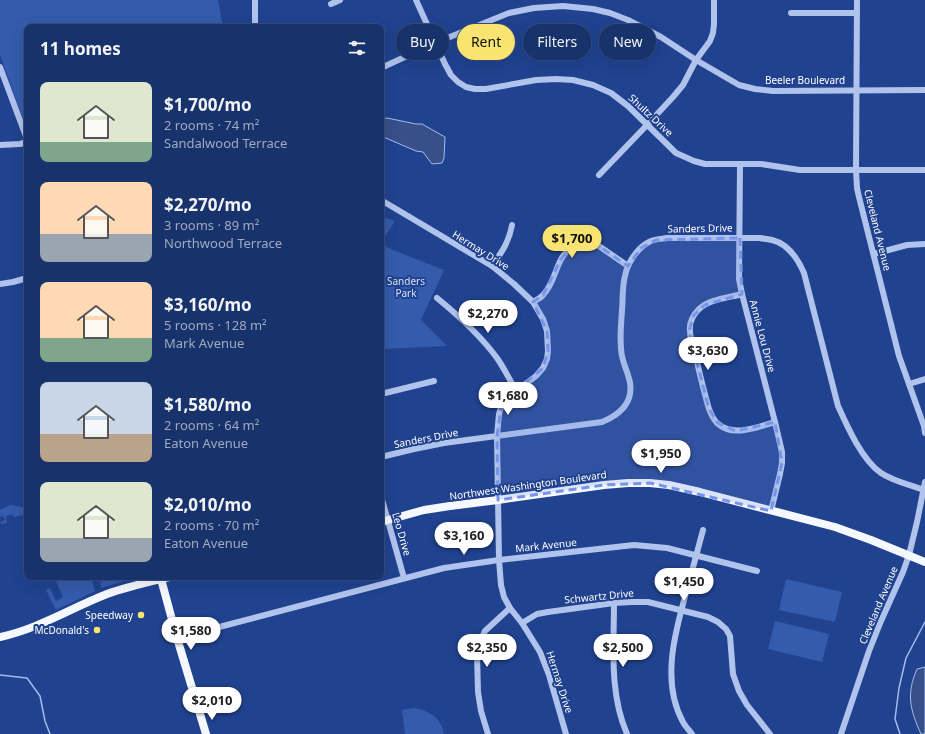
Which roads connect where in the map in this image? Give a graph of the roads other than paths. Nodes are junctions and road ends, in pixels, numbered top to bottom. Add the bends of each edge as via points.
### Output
1 (255, 0) edge
2 (340, 0) edge
3 (416, 0) edge
4 (714, 0) edge
5 (857, 0) edge
6 (331, 4) dead end
7 (791, 13) dead end
8 (857, 13) junction
9 (256, 24) edge
10 (427, 24) edge
11 (449, 37) edge
12 (398, 60) edge
13 (444, 60) edge
14 (696, 60) junction
15 (0, 67) edge
16 (384, 67) edge
17 (925, 90) edge
18 (857, 91) junction
19 (647, 125) junction
20 (24, 132) edge
21 (24, 142) edge
22 (0, 145) edge
23 (740, 164) junction
24 (856, 170) junction
25 (925, 170) edge
26 (599, 175) dead end
27 (384, 202) edge
28 (512, 225) dead end
29 (740, 238) junction
30 (925, 244) edge
31 (874, 254) junction
32 (492, 266) junction
33 (628, 266) junction
34 (24, 279) edge
35 (0, 284) edge
36 (742, 294) junction
37 (437, 298) dead end
38 (533, 302) junction
39 (925, 379) edge
40 (434, 381) dead end
41 (909, 384) junction
42 (516, 390) junction
43 (384, 393) edge
44 (776, 422) junction
45 (925, 433) edge
46 (497, 436) junction
47 (384, 456) edge
48 (925, 482) edge
49 (924, 490) junction
50 (498, 500) junction
51 (771, 511) junction
52 (384, 521) edge
53 (703, 530) dead end
54 (697, 555) junction
55 (909, 555) junction
56 (499, 560) junction
57 (925, 562) edge
58 (757, 571) dead end
59 (404, 578) junction
60 (154, 580) edge
61 (161, 580) edge
62 (614, 603) junction
63 (510, 608) junction
64 (681, 610) junction
65 (522, 623) junction
66 (0, 637) edge
67 (177, 638) junction
68 (206, 734) edge
69 (488, 734) edge
70 (566, 734) edge
71 (627, 734) edge
72 (692, 734) edge
73 (770, 734) edge
74 (841, 734) edge

1 - 9 street
2 - 6 street
3 - 10 street, Shultz Drive
4 - 14 street via 713,32 710,41
5 - 8 street, Cleveland Avenue
7 - 8 street
8 - 18 street, Cleveland Avenue
11 - 14 street, Beeler Boulevard via 509,13 563,6 593,8 628,20 661,37
12 - 16 street, Beeler Boulevard
13 - 19 street, Shultz Drive via 458,82 475,89 556,79 594,85 611,93
14 - 18 street, Beeler Boulevard via 740,85 755,90
14 - 19 street via 674,97
15 - 20 street
17 - 18 street, Beeler Boulevard
18 - 24 street, Cleveland Avenue
19 - 23 street, Shultz Drive via 676,153 690,160 705,164
19 - 26 street
21 - 22 street
23 - 24 street, Shultz Drive via 761,164 800,170
23 - 29 street, Annie Lou Drive
24 - 25 street, Shultz Drive
24 - 31 street, Cleveland Avenue via 858,197
27 - 32 street, Hermay Drive
28 - 32 street via 510,237
29 - 33 street, Sanders Drive via 656,240 641,248
29 - 36 street, Annie Lou Drive via 739,270
29 - 49 street, Sanders Drive via 773,240 784,245 799,262 834,393 845,422 872,466 882,474
30 - 31 street via 907,245
31 - 41 street, Cleveland Avenue via 899,356
32 - 38 street, Hermay Drive
33 - 38 street via 593,242 582,242 573,246 560,259 543,295
33 - 46 street, Sanders Drive via 624,276 620,344 631,389 629,398 619,413 602,422
34 - 35 street
36 - 44 street, Annie Lou Drive
36 - 44 street via 705,305 690,322 692,344 709,409 718,423 736,431
37 - 42 street via 482,341 497,359
38 - 42 street, Hermay Drive via 547,331 547,358 536,376
39 - 41 street
40 - 43 street
41 - 45 street, Cleveland Avenue
42 - 46 street, Hermay Drive via 501,407
44 - 51 street, Annie Lou Drive via 782,463
46 - 47 street, Sanders Drive via 444,443
46 - 50 street, Hermay Drive
48 - 49 street, Cleveland Avenue
49 - 55 street, Cleveland Avenue
50 - 51 main road, Northwest Washington Boulevard via 604,484 650,483 677,487
50 - 52 main road, Northwest Washington Boulevard via 424,510
50 - 56 street, Hermay Drive
51 - 55 main road, Northwest Washington Boulevard via 834,527
52 - 59 street, Leo Drive
53 - 54 street
54 - 56 street, Mark Avenue via 667,548 634,545
54 - 58 street, Mark Avenue
54 - 64 street
55 - 57 main road, Northwest Washington Boulevard
55 - 74 street, Cleveland Avenue via 869,651
56 - 59 street, Mark Avenue via 444,568
56 - 63 street, Hermay Drive via 504,597
59 - 67 street, Mark Avenue
60 - 66 main road via 108,594 28,630
61 - 67 main road
62 - 64 street, Schwartz Drive via 648,602
62 - 65 street, Schwartz Drive via 538,614
62 - 71 street via 615,690
63 - 65 street, Hermay Drive
63 - 69 street via 485,631 477,654 478,692
64 - 72 street via 673,644 672,684 675,703 682,721
64 - 73 street, Schwartz Drive via 708,616 726,629 730,636 733,674 739,691
65 - 70 street, Hermay Drive via 540,652
67 - 68 main road

